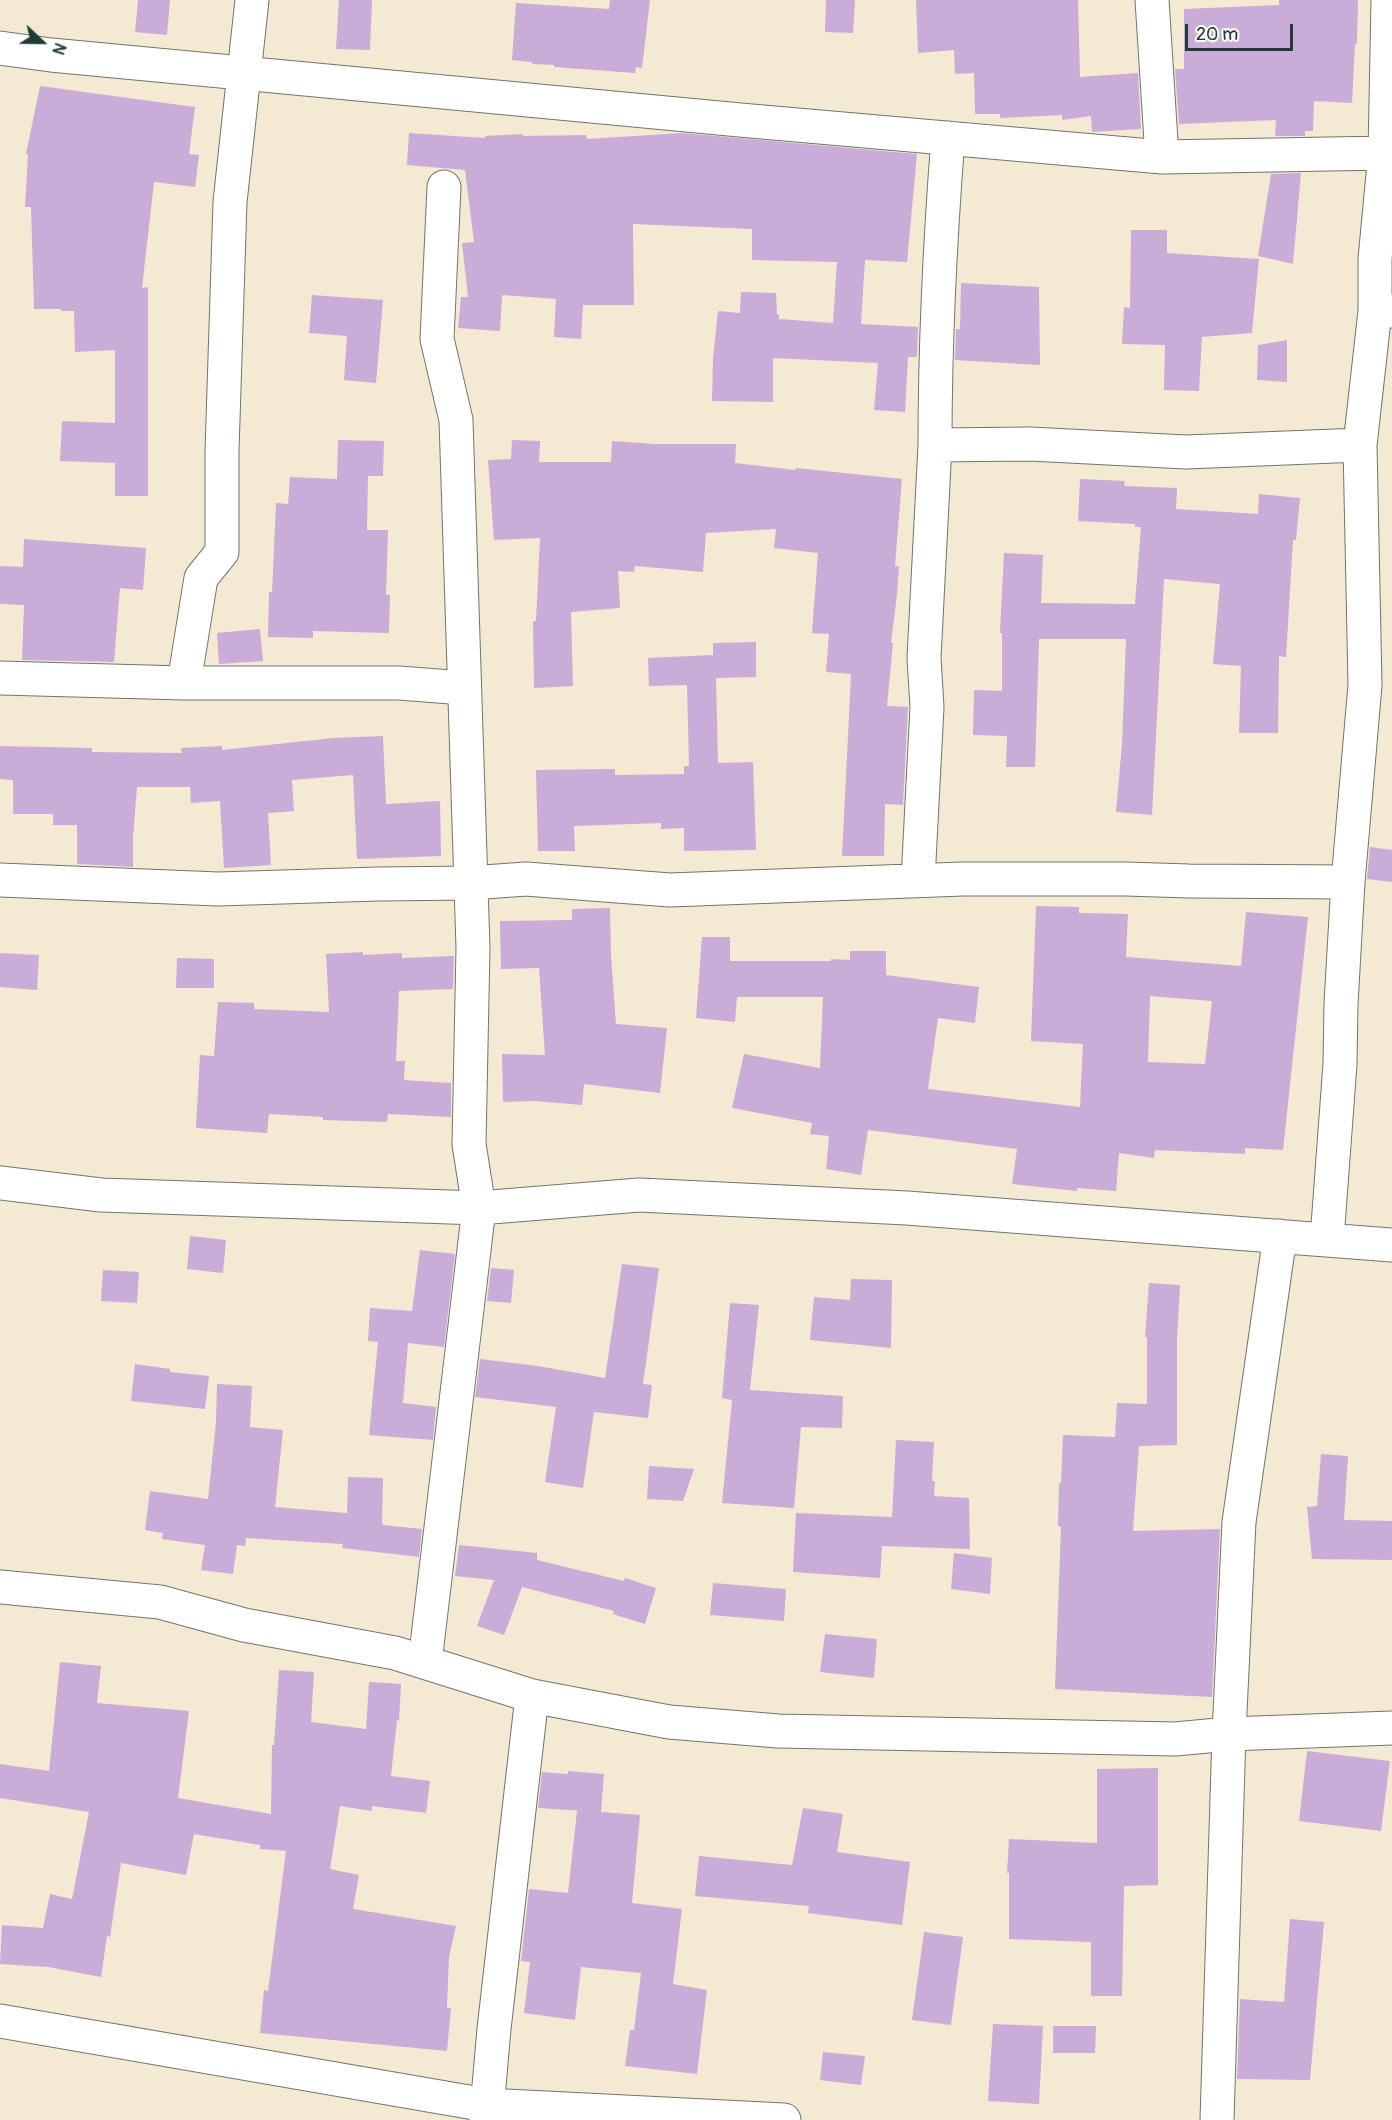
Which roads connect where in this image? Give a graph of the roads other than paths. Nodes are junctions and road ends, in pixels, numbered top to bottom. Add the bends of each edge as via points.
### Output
1 (252, 0) edge
2 (1152, 0) edge
3 (1388, 0) edge
4 (0, 48) edge
5 (243, 74) junction
6 (948, 138) junction
7 (1385, 153) junction
8 (1162, 157) junction
9 (444, 187) dead end
10 (1384, 311) edge
11 (1360, 445) junction
12 (935, 446) junction
13 (0, 678) edge
14 (184, 683) junction
15 (1379, 685) edge
16 (464, 688) junction
17 (0, 880) edge
18 (918, 880) junction
19 (1348, 882) junction
20 (470, 883) junction
21 (0, 1183) edge
22 (478, 1208) junction
23 (1280, 1236) junction
24 (1326, 1239) junction
25 (1392, 1245) edge
26 (0, 1587) edge
27 (425, 1662) junction
28 (532, 1696) junction
29 (1392, 1728) edge
30 (1229, 1734) junction
31 (0, 2021) edge
32 (486, 2112) edge
33 (784, 2120) edge
34 (1217, 2120) edge

1 - 5 street
2 - 8 street
3 - 7 street
4 - 5 street
5 - 6 street
5 - 14 street via 230,202 222,552 201,578
6 - 8 street
6 - 12 street
7 - 8 street
7 - 10 street via 1375,259
9 - 16 street via 436,339 456,420
10 - 11 street
11 - 12 street via 1185,452 1030,444
11 - 15 street
12 - 18 street
13 - 14 street
14 - 16 street via 399,683
15 - 19 street
16 - 20 street
17 - 20 street via 218,889
18 - 19 street
18 - 20 street via 670,890 526,879
19 - 24 street via 1340,1064
20 - 22 street via 469,1144
21 - 22 street via 101,1195
22 - 23 street via 639,1195 907,1208
22 - 27 street
23 - 24 street
23 - 30 street via 1239,1522
24 - 25 street
26 - 27 street via 160,1602 244,1625 396,1653
27 - 28 street
28 - 30 street via 669,1722 778,1731 1175,1739
28 - 32 street
29 - 30 street
30 - 34 street
31 - 32 street
32 - 33 street

